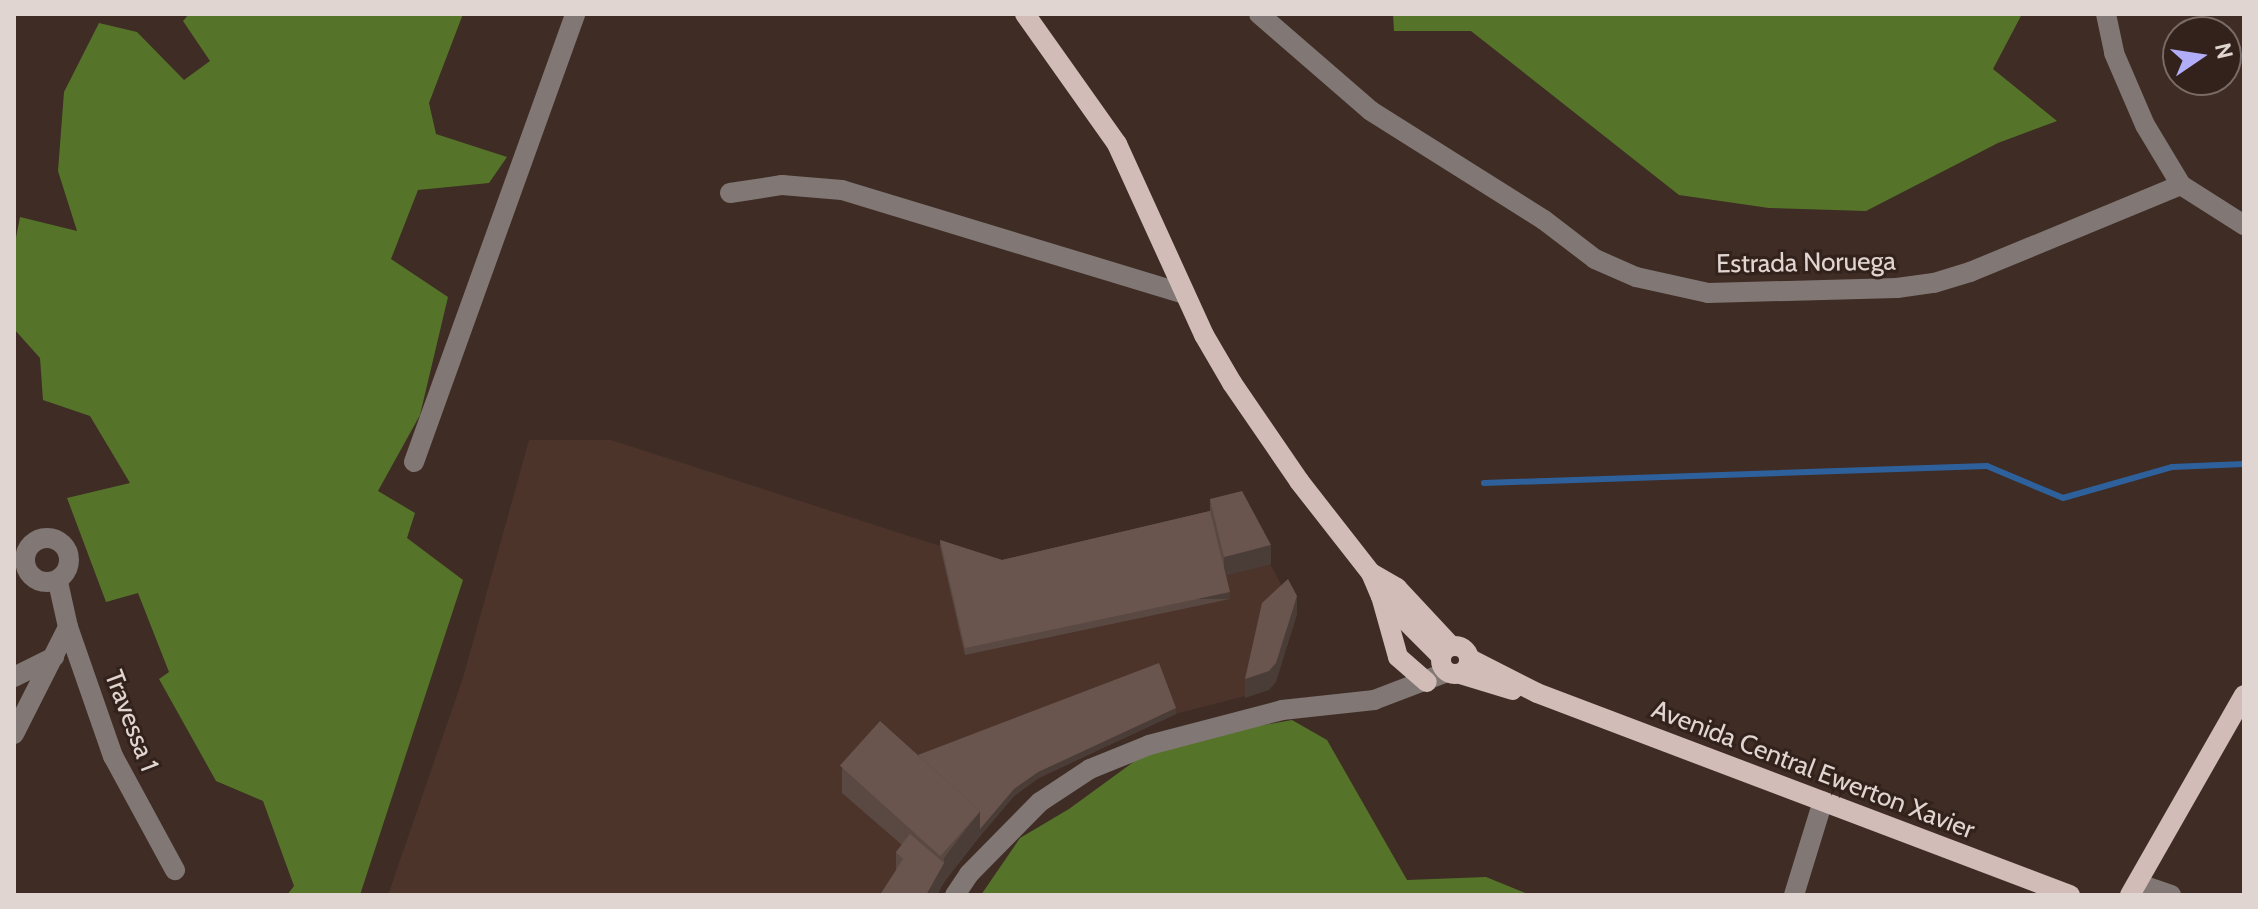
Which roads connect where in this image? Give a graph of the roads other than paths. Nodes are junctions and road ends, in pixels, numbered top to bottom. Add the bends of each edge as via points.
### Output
1 (575, 14) edge
2 (1025, 14) edge
3 (1259, 14) edge
4 (2106, 14) edge
5 (2181, 185) junction
6 (730, 193) dead end
7 (2244, 225) edge
8 (1184, 294) junction
9 (414, 462) dead end
10 (1371, 573) junction
11 (58, 582) dead end
12 (1381, 596) junction
13 (68, 627) junction
14 (54, 657) junction
15 (1454, 661) junction
16 (14, 677) edge
17 (1427, 682) junction
18 (2244, 695) edge
19 (14, 734) edge
20 (1823, 801) junction
21 (175, 870) dead end
22 (2135, 890) edge
23 (955, 895) edge
24 (1794, 895) edge
25 (2070, 895) edge
26 (2171, 895) edge

1 - 9 street
2 - 8 main road, Avenida Central Ewerton Xavier via 1117,144
3 - 5 street, Estrada Noruega via 1371,111 1544,220 1595,259 1636,277 1708,293 1934,283
4 - 5 street via 2114,53 2139,111
5 - 7 street
6 - 8 street via 782,185 842,190
8 - 10 main road, Avenida Central Ewerton Xavier via 1232,383
10 - 12 main road, Avenida Central Ewerton Xavier
10 - 15 main road, Avenida Central Ewerton Xavier via 1397,588
11 - 13 street, Travessa 1
12 - 15 main road, Avenida Central Ewerton Xavier
12 - 17 main road via 1398,657
13 - 14 street
13 - 21 street, Travessa 1 via 113,756
14 - 16 street
14 - 19 street
15 - 17 street
15 - 20 main road, Avenida Central Ewerton Xavier via 1517,691 1537,693
17 - 23 street via 1374,700 1282,710 1149,745 1090,769 1040,802
18 - 22 main road
20 - 24 street
20 - 25 main road, Avenida Central Ewerton Xavier
22 - 26 street

